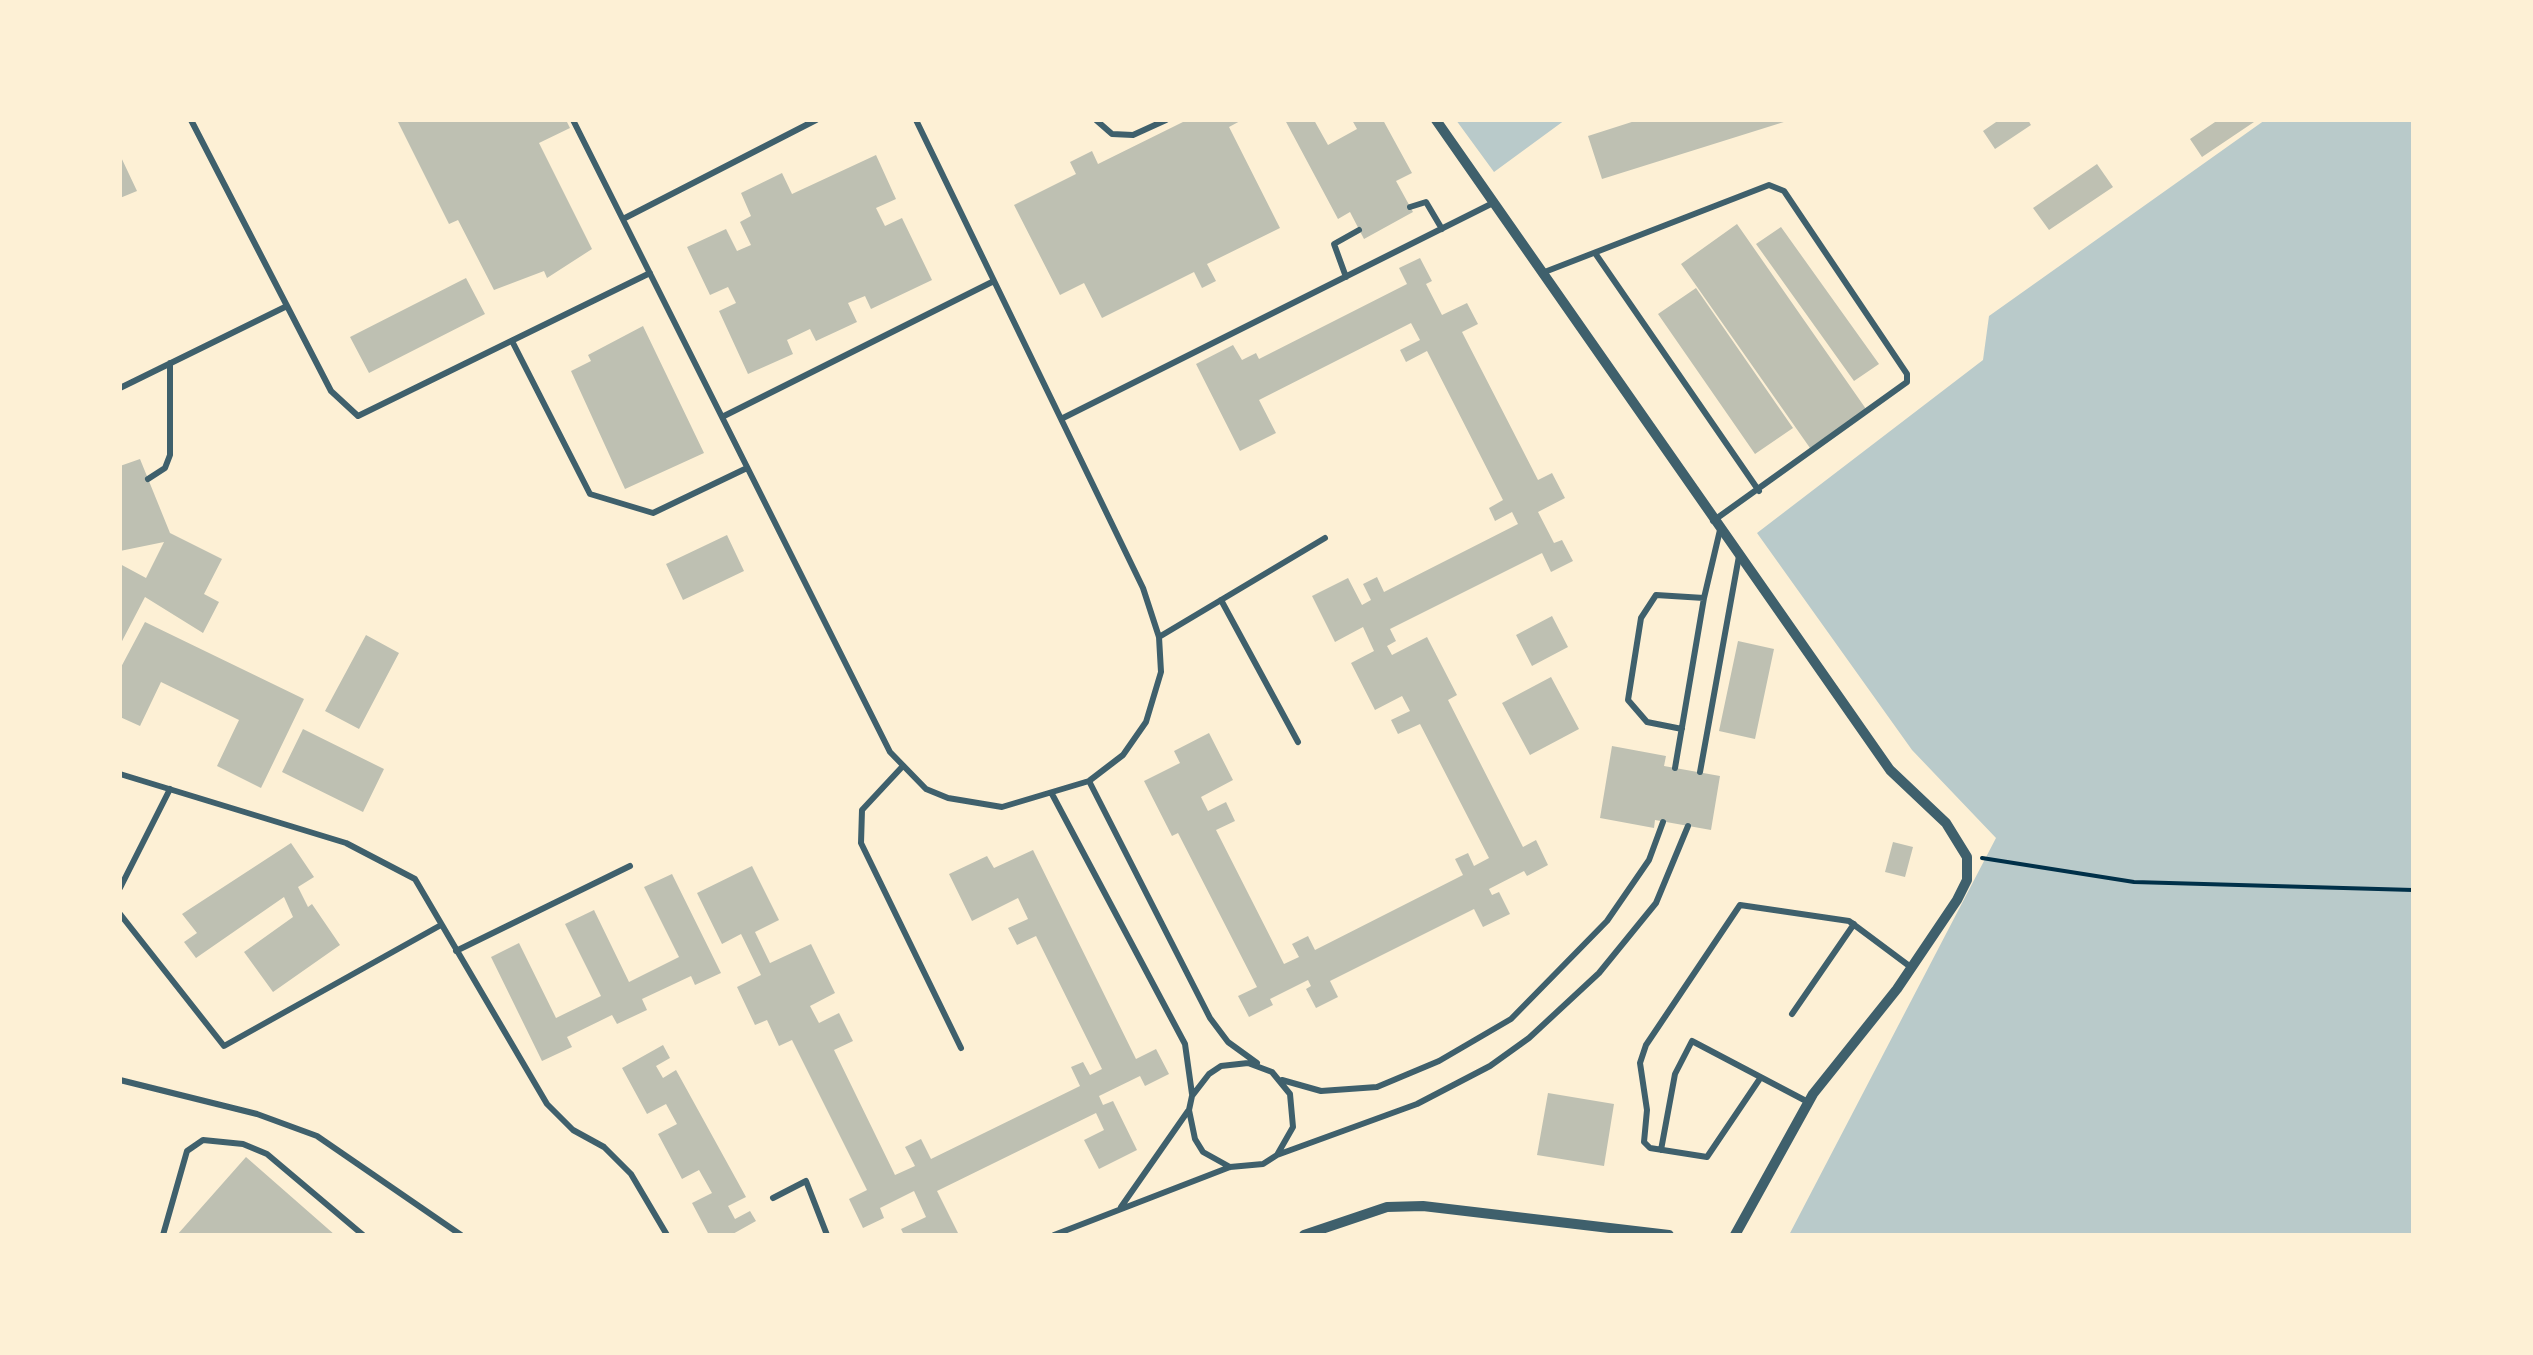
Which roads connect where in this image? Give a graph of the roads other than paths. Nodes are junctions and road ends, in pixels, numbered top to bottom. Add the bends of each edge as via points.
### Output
1 (191, 120) edge
2 (573, 120) edge
3 (816, 120) edge
4 (916, 120) edge
5 (1096, 120) edge
6 (1165, 120) edge
7 (1436, 120) edge
8 (1493, 204) junction
9 (1410, 206) dead end
10 (622, 219) junction
11 (1442, 229) junction
12 (1359, 230) dead end
13 (1595, 252) junction
14 (650, 273) junction
15 (1542, 273) junction
16 (1346, 277) junction
17 (994, 281) junction
18 (287, 306) junction
19 (512, 342) junction
20 (170, 362) junction
21 (120, 388) edge
22 (722, 417) junction
23 (1061, 419) junction
24 (748, 468) junction
25 (148, 479) dead end
26 (1759, 491) junction
27 (1716, 526) junction
28 (1325, 538) dead end
29 (1740, 554) junction
30 (1704, 598) junction
31 (1221, 600) junction
32 (1159, 637) junction
33 (1682, 729) junction
34 (1298, 742) dead end
35 (902, 767) junction
36 (1675, 768) dead end
37 (1700, 772) dead end
38 (120, 774) edge
39 (1089, 781) junction
40 (170, 789) junction
41 (1052, 794) junction
42 (1663, 822) dead end
43 (1688, 826) dead end
44 (630, 866) dead end
45 (120, 888) edge
46 (120, 914) edge
47 (1854, 924) junction
48 (441, 925) junction
49 (456, 951) junction
50 (1912, 968) junction
51 (1792, 1014) dead end
52 (960, 1048) dead end
53 (1262, 1066) junction
54 (120, 1080) edge
55 (1281, 1080) junction
56 (1760, 1080) junction
57 (1192, 1096) junction
58 (1808, 1102) junction
59 (1189, 1110) junction
60 (1662, 1150) junction
61 (1277, 1155) junction
62 (1230, 1167) junction
63 (772, 1198) dead end
64 (1120, 1208) junction
65 (164, 1235) edge
66 (363, 1235) edge
67 (462, 1235) edge
68 (667, 1235) edge
69 (826, 1235) edge
70 (1054, 1235) edge
71 (1304, 1235) edge
72 (1669, 1235) edge
73 (1735, 1235) edge

1 - 18 lane
2 - 10 lane
3 - 10 lane
4 - 17 lane
5 - 6 lane via 1112,134 1133,135
7 - 8 street
8 - 11 lane
8 - 15 street
9 - 11 lane via 1426,202
10 - 14 lane
11 - 16 lane
12 - 16 lane via 1334,244
13 - 15 lane
13 - 26 lane
13 - 26 lane via 1770,185 1784,191 1908,379
14 - 19 lane
14 - 22 lane
15 - 27 street
16 - 23 lane
17 - 22 lane
17 - 23 lane
18 - 19 lane via 330,391 358,416
18 - 20 lane
19 - 24 lane via 590,494 652,513
20 - 21 lane
20 - 25 lane via 170,455 166,468
22 - 24 lane
23 - 32 lane
24 - 35 lane
26 - 27 lane
27 - 29 street
27 - 30 lane
28 - 31 lane
29 - 37 lane
29 - 50 street via 1890,770 1946,823 1967,857 1958,900
30 - 33 lane
30 - 33 lane via 1656,595 1640,618 1628,700 1647,722
31 - 32 lane
31 - 34 lane
32 - 39 lane via 1161,672 1146,722 1123,755
33 - 36 lane
35 - 41 lane via 926,789 980,805 1002,807
35 - 52 lane via 862,810 861,843
38 - 40 lane
39 - 41 lane
39 - 53 lane via 1210,1018 1228,1042
40 - 45 lane
40 - 48 lane via 382,860 414,879
41 - 57 lane via 1185,1044
42 - 55 lane via 1649,860 1607,921 1510,1019 1377,1088 1321,1091
43 - 61 lane via 1656,903 1599,973 1529,1038 1417,1104
44 - 49 lane
46 - 48 lane via 224,1046
47 - 50 lane
47 - 51 lane
47 - 60 lane via 1749,903 1733,910 1664,1012 1640,1063 1644,1142
48 - 49 lane
49 - 68 lane via 547,1104 630,1174
50 - 58 street
53 - 55 lane
53 - 57 lane via 1221,1066
54 - 67 lane via 258,1114 317,1136
55 - 61 lane via 1294,1127
56 - 58 lane
56 - 60 lane via 1711,1155
56 - 60 lane via 1692,1041 1675,1074
57 - 59 lane
58 - 73 street
59 - 62 lane via 1194,1140
59 - 64 lane
61 - 62 lane
62 - 64 lane
63 - 69 lane via 806,1181
64 - 70 lane
65 - 66 lane via 187,1151 203,1140 267,1154
71 - 72 street via 1388,1207 1423,1206

